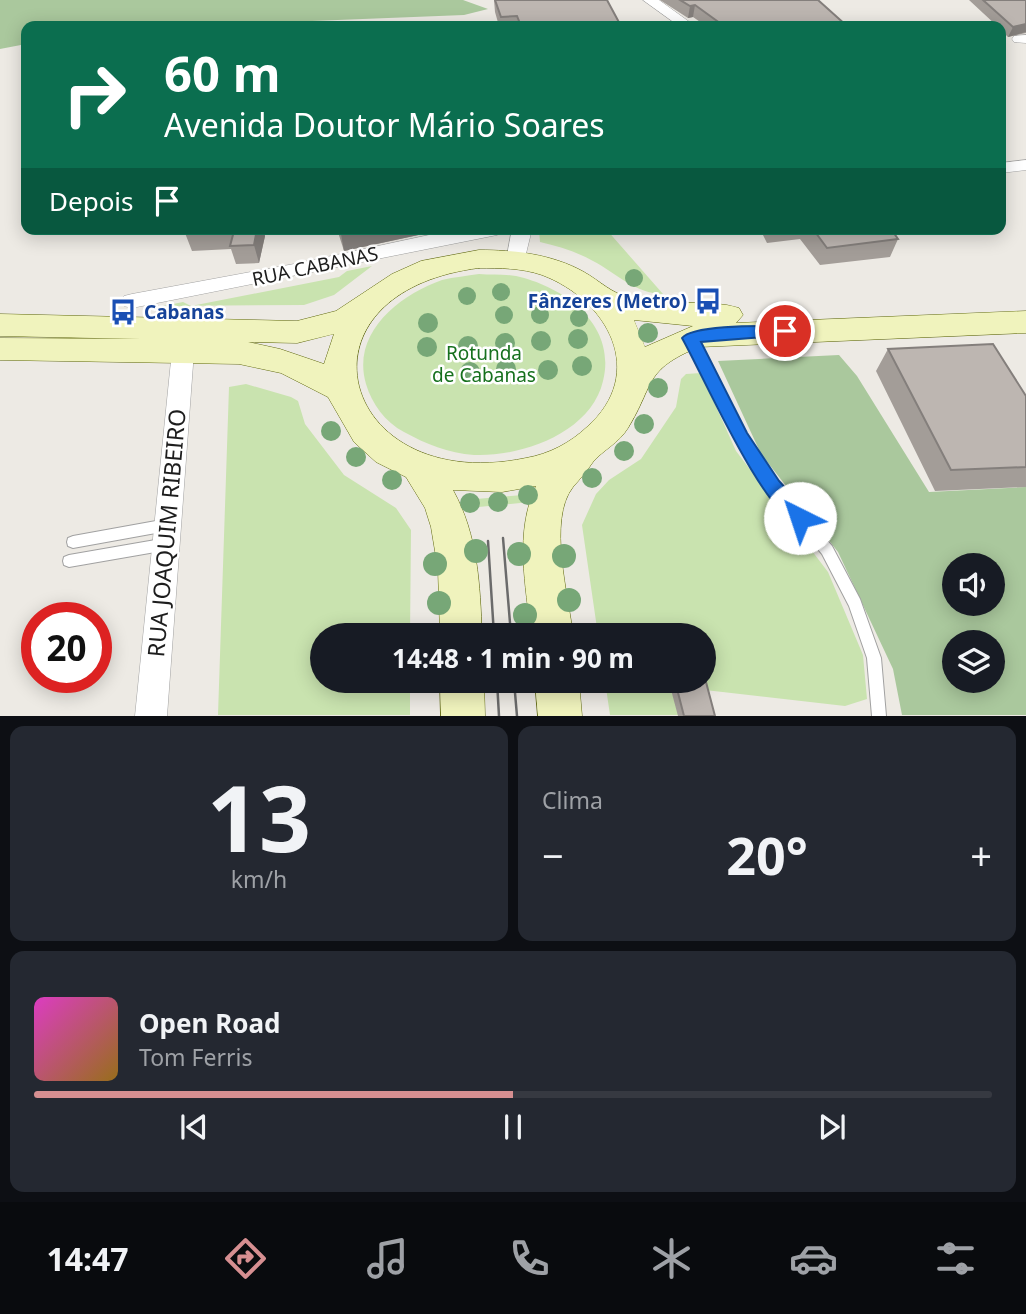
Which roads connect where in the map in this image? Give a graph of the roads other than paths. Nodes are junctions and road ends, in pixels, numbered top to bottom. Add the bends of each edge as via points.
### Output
1 (650, 0) edge
2 (681, 21) edge
3 (1026, 165) edge
4 (1006, 167) edge
5 (460, 235) edge
6 (521, 235) edge
7 (516, 261) junction
8 (606, 301) junction
9 (132, 302) dead end
10 (372, 302) junction
11 (1026, 304) edge
12 (1026, 322) edge
13 (0, 325) edge
14 (690, 338) junction
15 (0, 349) edge
16 (183, 351) junction
17 (632, 383) junction
18 (341, 389) junction
19 (586, 448) junction
20 (419, 468) junction
21 (167, 535) junction
22 (73, 542) dead end
23 (69, 561) dead end
24 (461, 623) edge
25 (551, 623) edge
26 (462, 693) edge
27 (558, 693) edge
28 (151, 716) edge
29 (463, 716) edge
30 (560, 716) edge
31 (879, 716) edge

1 - 2 street
3 - 4 street
5 - 9 street, RUA CABANAS
6 - 7 street
7 - 8 main road via 565,275
7 - 10 main road via 489,259 438,266 391,287
8 - 11 main road via 628,310 675,317
8 - 17 main road via 630,339
10 - 13 main road via 352,316 297,332
10 - 18 main road via 344,342
12 - 14 main road
14 - 17 main road via 657,354
14 - 31 lane via 741,437 772,486 827,550 850,593 874,658
15 - 16 main road
16 - 18 main road via 268,355 294,362
16 - 21 street, RUA JOAQUIM RIBEIRO
17 - 19 main road via 625,406
18 - 20 main road via 350,413 366,435
19 - 20 main road via 558,464 501,478 453,477
19 - 25 main road via 554,484 545,503 542,533
20 - 24 main road via 433,485 453,530 460,570
21 - 22 lane
21 - 23 lane
21 - 28 street, RUA JOAQUIM RIBEIRO
26 - 29 main road
27 - 30 main road

